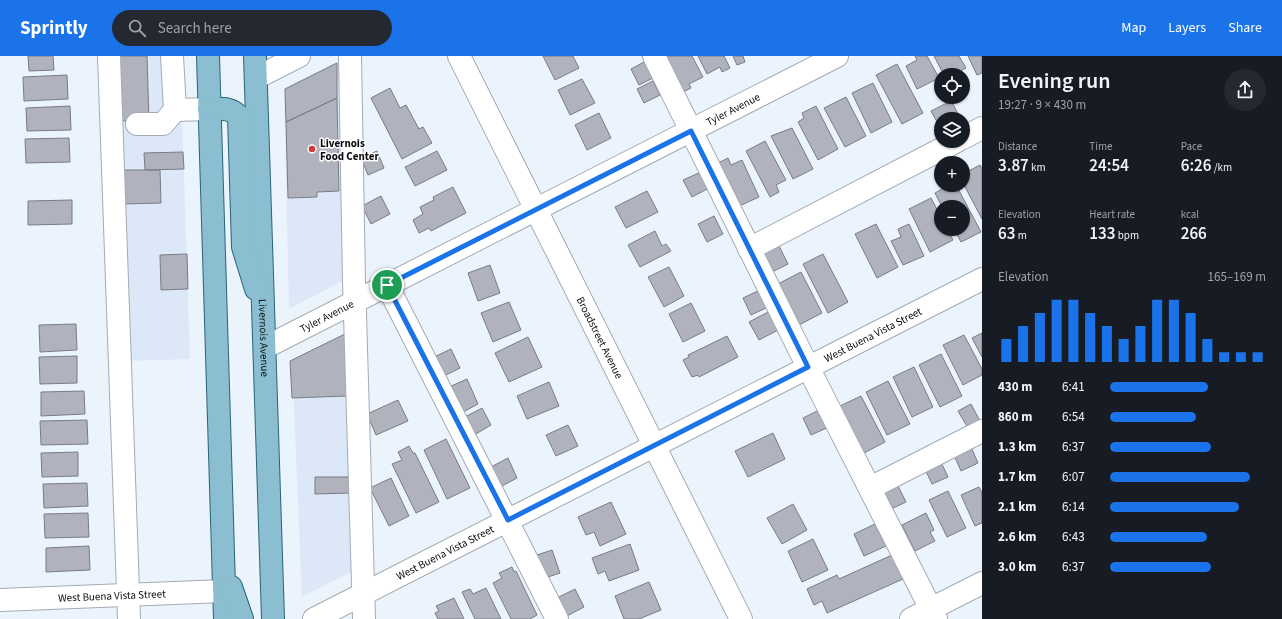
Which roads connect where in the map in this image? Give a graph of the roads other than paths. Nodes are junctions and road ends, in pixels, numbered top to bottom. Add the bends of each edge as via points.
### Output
1 (109, 56) edge
2 (172, 56) edge
3 (208, 56) edge
4 (255, 56) edge
5 (299, 56) edge
6 (350, 56) edge
7 (459, 56) edge
8 (654, 56) edge
9 (837, 56) edge
10 (256, 78) junction
11 (209, 109) junction
12 (175, 110) junction
13 (137, 124) dead end
14 (982, 128) edge
15 (691, 131) junction
16 (970, 134) edge
17 (944, 148) edge
18 (537, 209) junction
19 (749, 249) junction
20 (982, 279) edge
21 (387, 285) junction
22 (355, 302) junction
23 (265, 319) junction
24 (266, 347) junction
25 (808, 367) junction
26 (982, 431) edge
27 (655, 446) junction
28 (870, 488) junction
29 (508, 520) junction
30 (223, 565) junction
31 (982, 583) edge
32 (224, 591) junction
33 (364, 594) junction
34 (128, 595) junction
35 (0, 600) edge
36 (934, 614) edge
37 (1, 619) edge
38 (129, 619) edge
39 (225, 619) edge
40 (242, 619) edge
41 (273, 619) edge
42 (314, 619) edge
43 (364, 619) edge
44 (557, 619) edge
45 (741, 619) edge
46 (911, 619) edge

1 - 34 street
2 - 12 street
3 - 11 main road
4 - 10 main road, Livernois Avenue
5 - 10 street
6 - 22 street
7 - 18 street, Broadstreet Avenue
8 - 15 street
9 - 15 street, Tyler Avenue
10 - 23 main road, Livernois Avenue
11 - 12 street
11 - 23 main road via 230,110 238,117 243,247
11 - 30 main road
12 - 13 street via 163,124
14 - 16 street
15 - 18 street, Tyler Avenue
15 - 19 street
17 - 19 street
18 - 21 street, Tyler Avenue
18 - 27 street, Broadstreet Avenue
19 - 25 street
20 - 25 street, West Buena Vista Street
21 - 22 street, Tyler Avenue
21 - 29 street
22 - 24 street, Tyler Avenue
22 - 33 street
23 - 24 main road, Livernois Avenue
24 - 41 main road, Livernois Avenue
25 - 27 street, West Buena Vista Street
25 - 28 street
26 - 28 street
27 - 29 street, West Buena Vista Street
27 - 45 street, Broadstreet Avenue
28 - 36 street
29 - 33 street, West Buena Vista Street
29 - 44 street
30 - 32 main road
30 - 40 main road
31 - 36 street
32 - 34 street, West Buena Vista Street
32 - 39 main road
33 - 42 street, West Buena Vista Street
33 - 43 street
34 - 35 street, West Buena Vista Street
34 - 38 street
35 - 37 street
36 - 46 street

